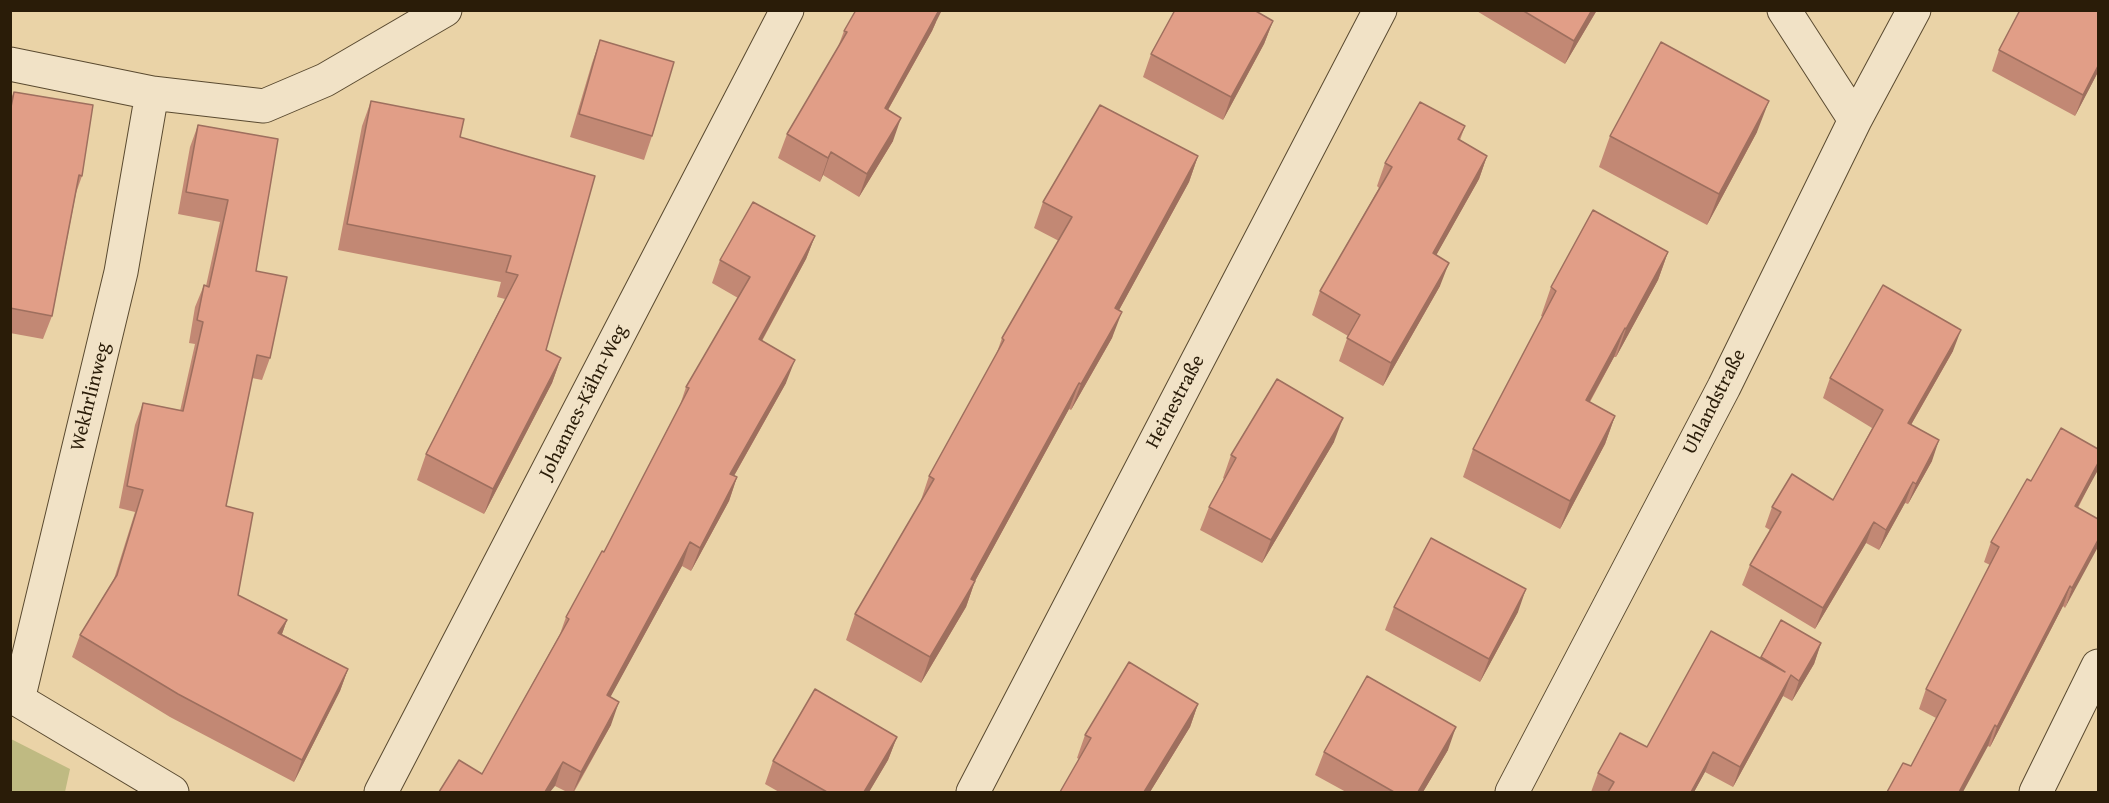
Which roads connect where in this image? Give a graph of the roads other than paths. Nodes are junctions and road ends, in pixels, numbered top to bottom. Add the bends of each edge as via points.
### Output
1 (445, 10) edge
2 (787, 10) edge
3 (1380, 10) edge
4 (1784, 10) edge
5 (1914, 10) edge
6 (10, 64) edge
7 (152, 93) junction
8 (1855, 120) junction
9 (2098, 666) edge
10 (14, 697) edge
11 (172, 792) edge
12 (381, 792) edge
13 (973, 792) edge
14 (1512, 792) edge
15 (2036, 792) edge

1 - 7 street via 326,80 264,106
2 - 12 street, Johannes-Kähn-Weg
3 - 13 street, Heinestraße
4 - 8 street
5 - 8 street, Uhlandstraße
6 - 7 street
7 - 10 street, Wekhrlinweg via 121,272
8 - 14 street, Uhlandstraße via 1724,387
9 - 15 street
10 - 11 street

